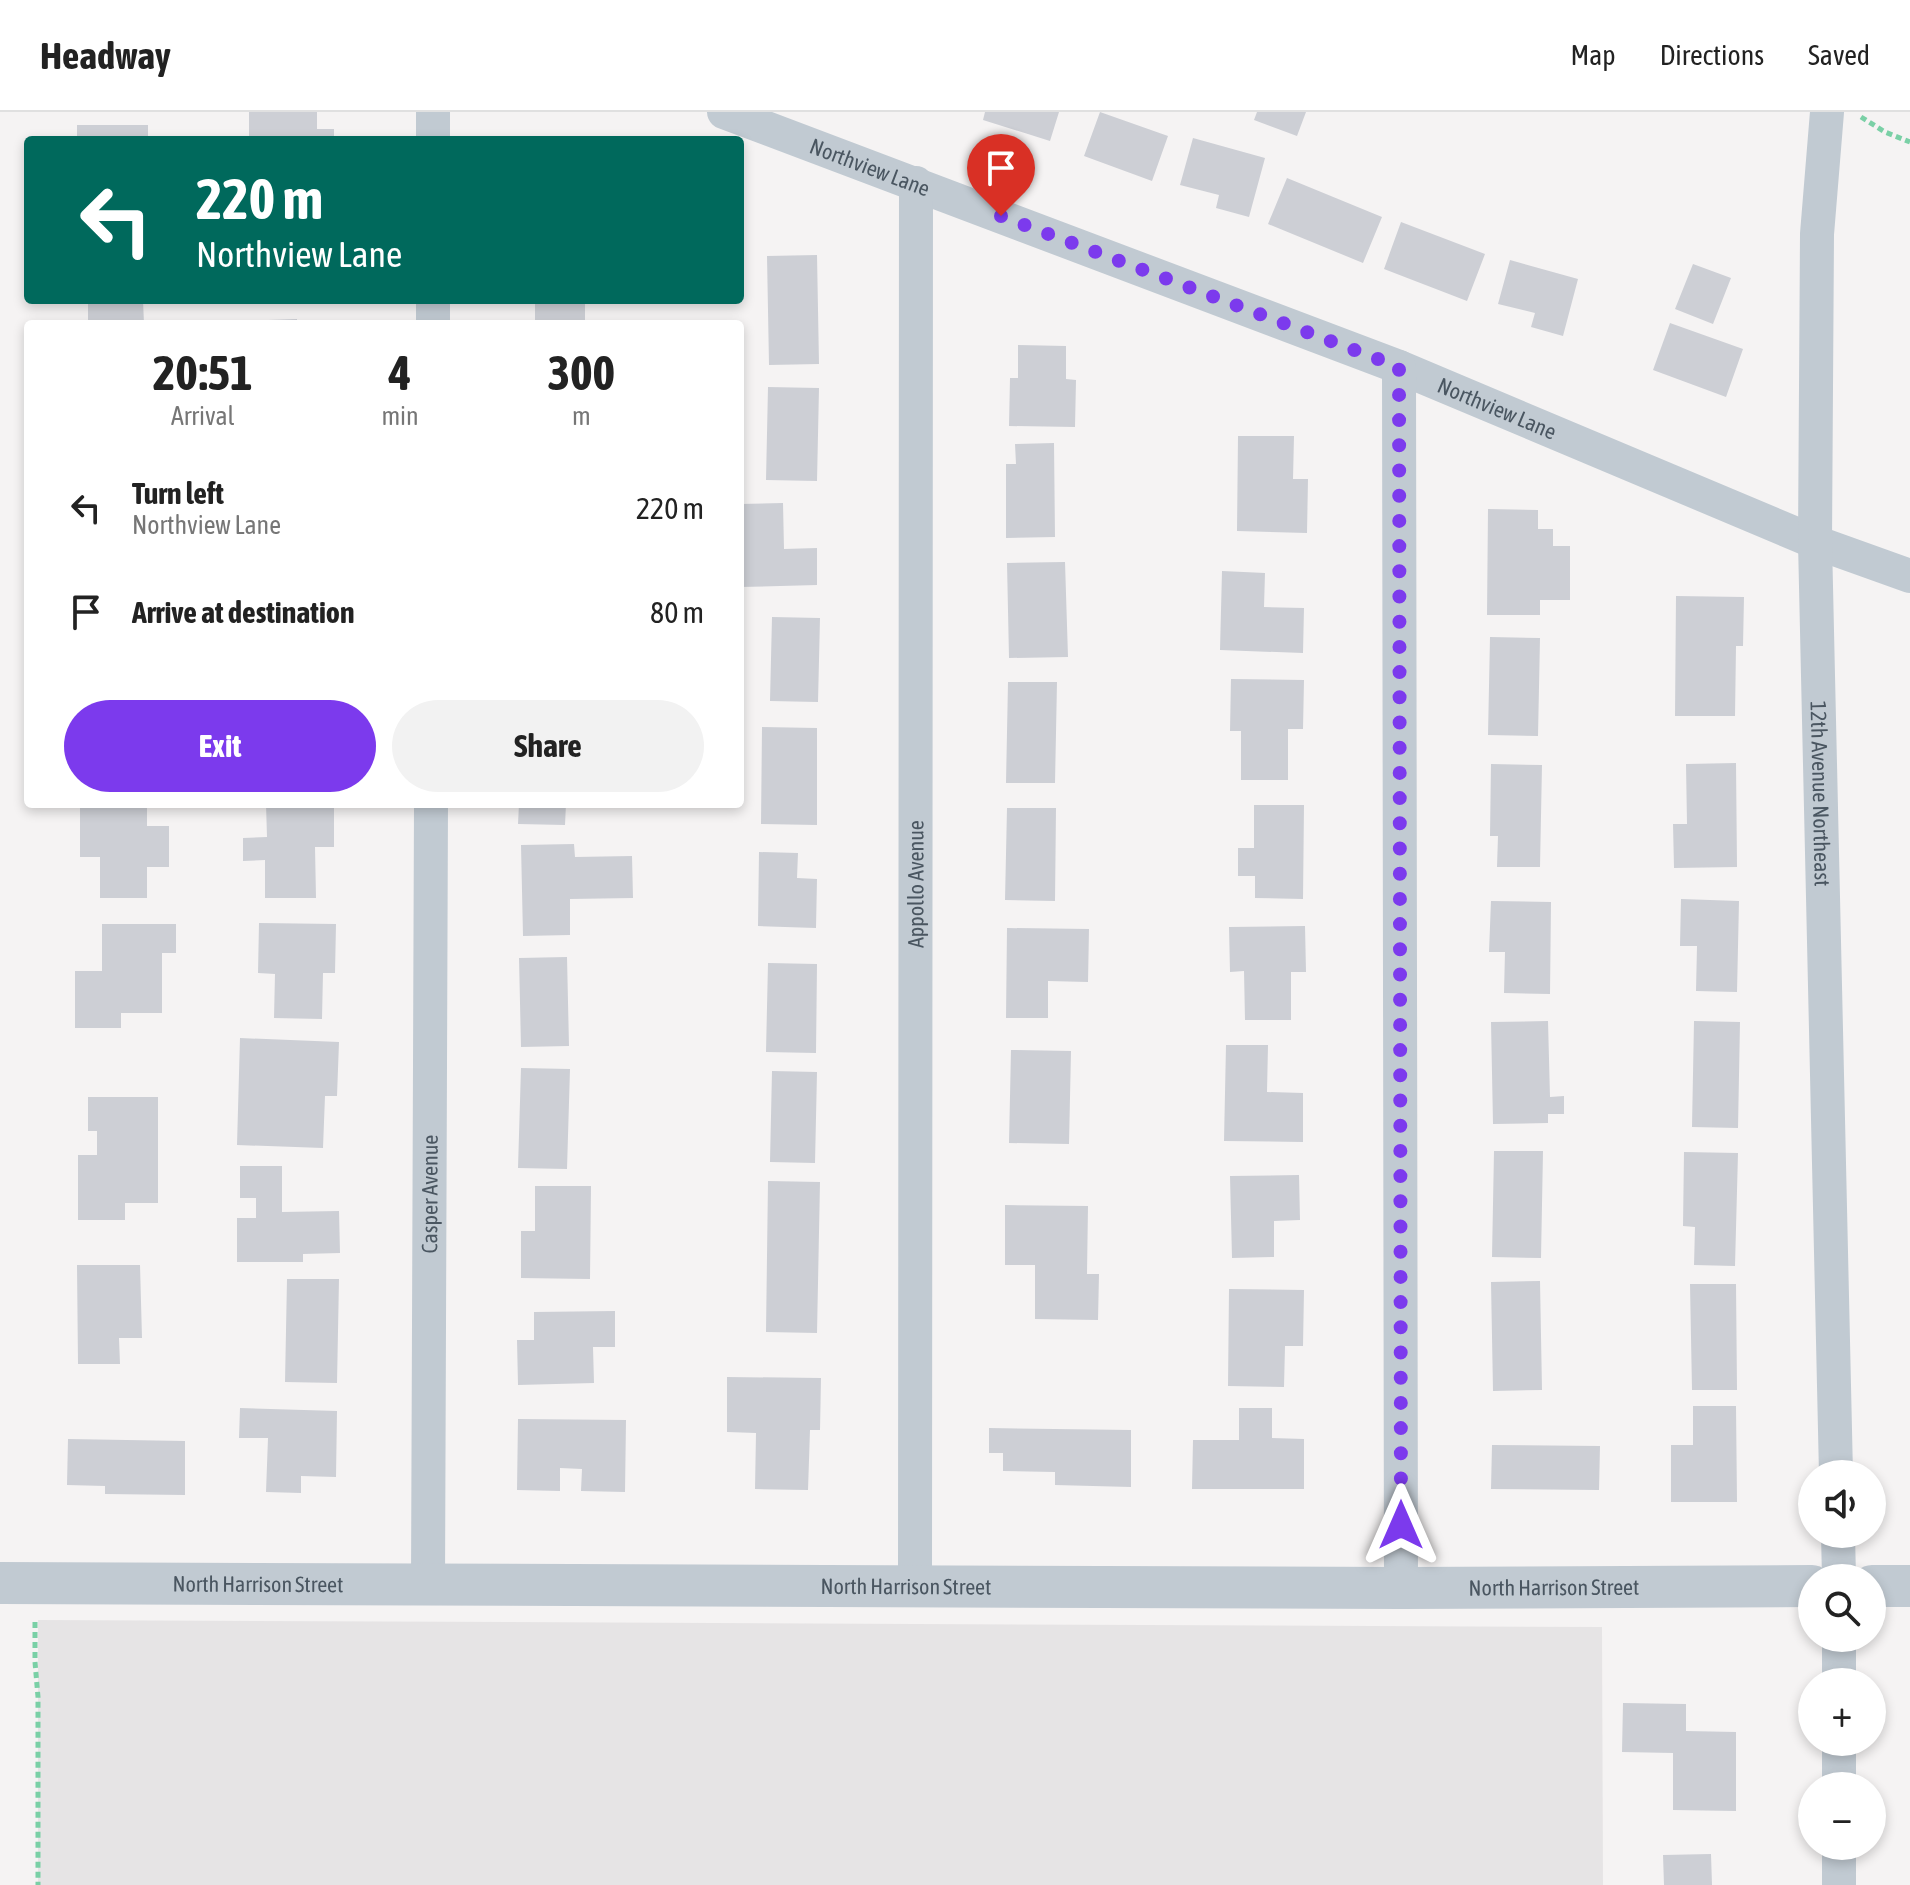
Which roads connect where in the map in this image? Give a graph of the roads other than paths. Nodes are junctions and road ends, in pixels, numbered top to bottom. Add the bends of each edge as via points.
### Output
1 (433, 112) edge
2 (724, 112) edge
3 (1827, 112) edge
4 (433, 136) edge
5 (916, 183) junction
6 (1399, 367) junction
7 (1815, 542) junction
8 (1910, 576) edge
9 (431, 808) edge
10 (1836, 1460) edge
11 (17, 1583) edge
12 (428, 1584) junction
13 (915, 1586) junction
14 (1798, 1586) edge
15 (1886, 1586) edge
16 (1910, 1586) edge
17 (1401, 1588) junction
18 (1839, 1860) edge
19 (1839, 1885) edge

1 - 4 street
2 - 5 street, Northview Lane
3 - 7 street, 12th Avenue Northeast via 1817,234
5 - 6 street, Northview Lane
5 - 13 street, Appollo Avenue
6 - 7 street, Northview Lane
6 - 17 street
7 - 8 street, Northview Lane
7 - 10 street, 12th Avenue Northeast
9 - 12 street, Casper Avenue
11 - 12 street, North Harrison Street
12 - 13 street, North Harrison Street
13 - 17 street, North Harrison Street
14 - 17 street, North Harrison Street
15 - 16 street
18 - 19 street

